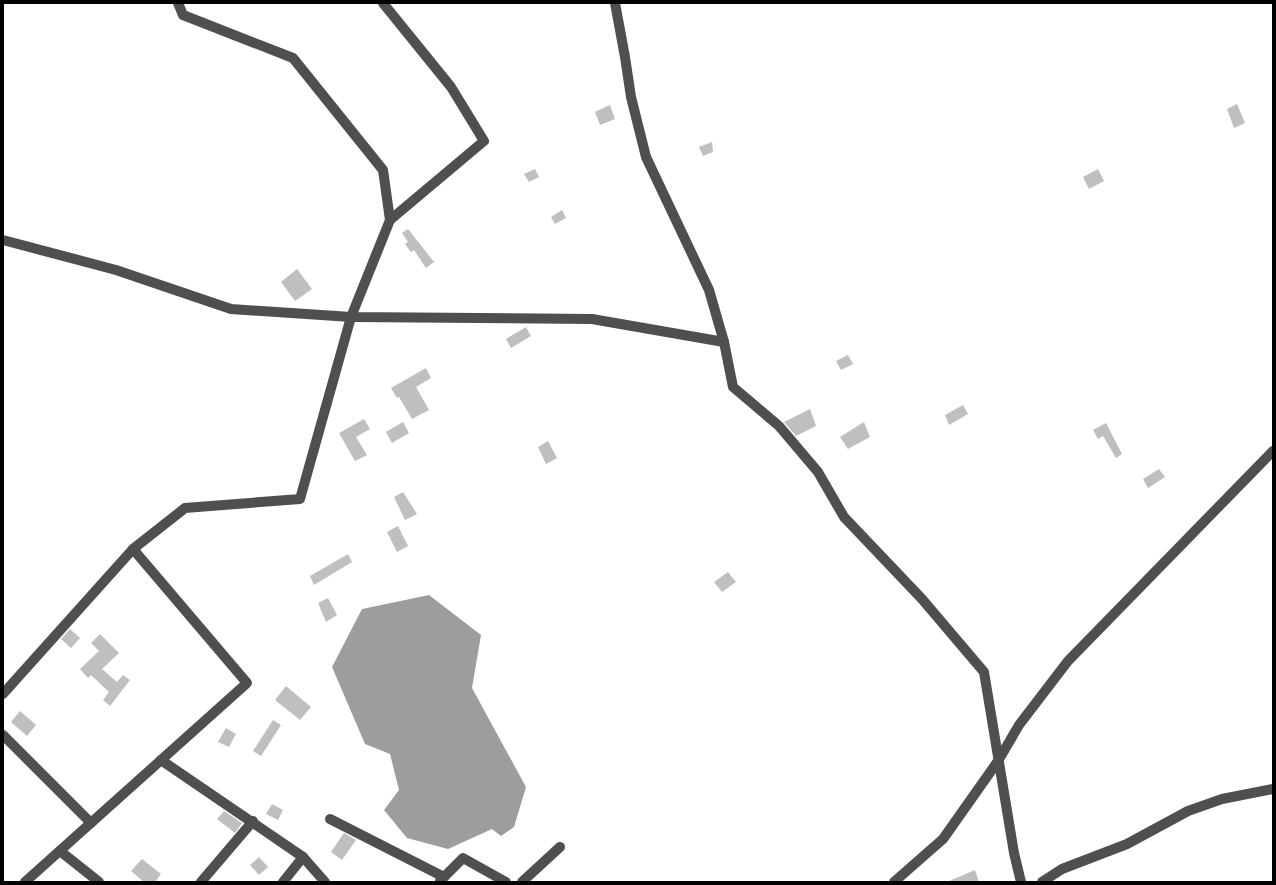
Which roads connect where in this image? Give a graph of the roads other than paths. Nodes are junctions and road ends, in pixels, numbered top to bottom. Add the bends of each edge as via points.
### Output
1 (178, 3) edge
2 (383, 3) edge
3 (615, 3) edge
4 (390, 220) junction
5 (3, 240) edge
6 (351, 317) junction
7 (724, 342) junction
8 (1273, 451) edge
9 (133, 549) junction
10 (3, 694) edge
11 (3, 735) edge
12 (161, 760) junction
13 (998, 761) junction
14 (1273, 789) edge
15 (330, 819) dead end
16 (253, 822) junction
17 (91, 823) junction
18 (560, 847) dead end
19 (60, 851) junction
20 (303, 857) junction
21 (442, 880) edge
22 (25, 882) edge
23 (99, 882) edge
24 (201, 882) edge
25 (283, 882) edge
26 (325, 882) edge
27 (506, 882) edge
28 (522, 882) edge
29 (894, 882) edge
30 (1021, 882) edge
31 (1042, 882) edge

1 - 4 street via 183,15 293,58 383,170
2 - 4 street via 451,87 484,141
3 - 7 street via 631,97 646,157 709,290
4 - 6 street
5 - 6 street via 116,270 231,309
6 - 7 street via 592,319
6 - 9 street via 300,499 185,508
7 - 13 street via 733,387 779,426 818,472 844,517 922,599 984,672
8 - 13 street via 1068,661 1019,725
9 - 10 street
9 - 12 street via 247,683
11 - 17 street
12 - 16 street
12 - 17 street
13 - 29 street via 943,839
13 - 30 street
14 - 31 street via 1222,799 1188,811 1127,844 1062,870
15 - 21 street
16 - 20 street
16 - 24 street
17 - 19 street
18 - 28 street
19 - 22 street
19 - 23 street
20 - 25 street
20 - 26 street
21 - 27 street via 464,858

